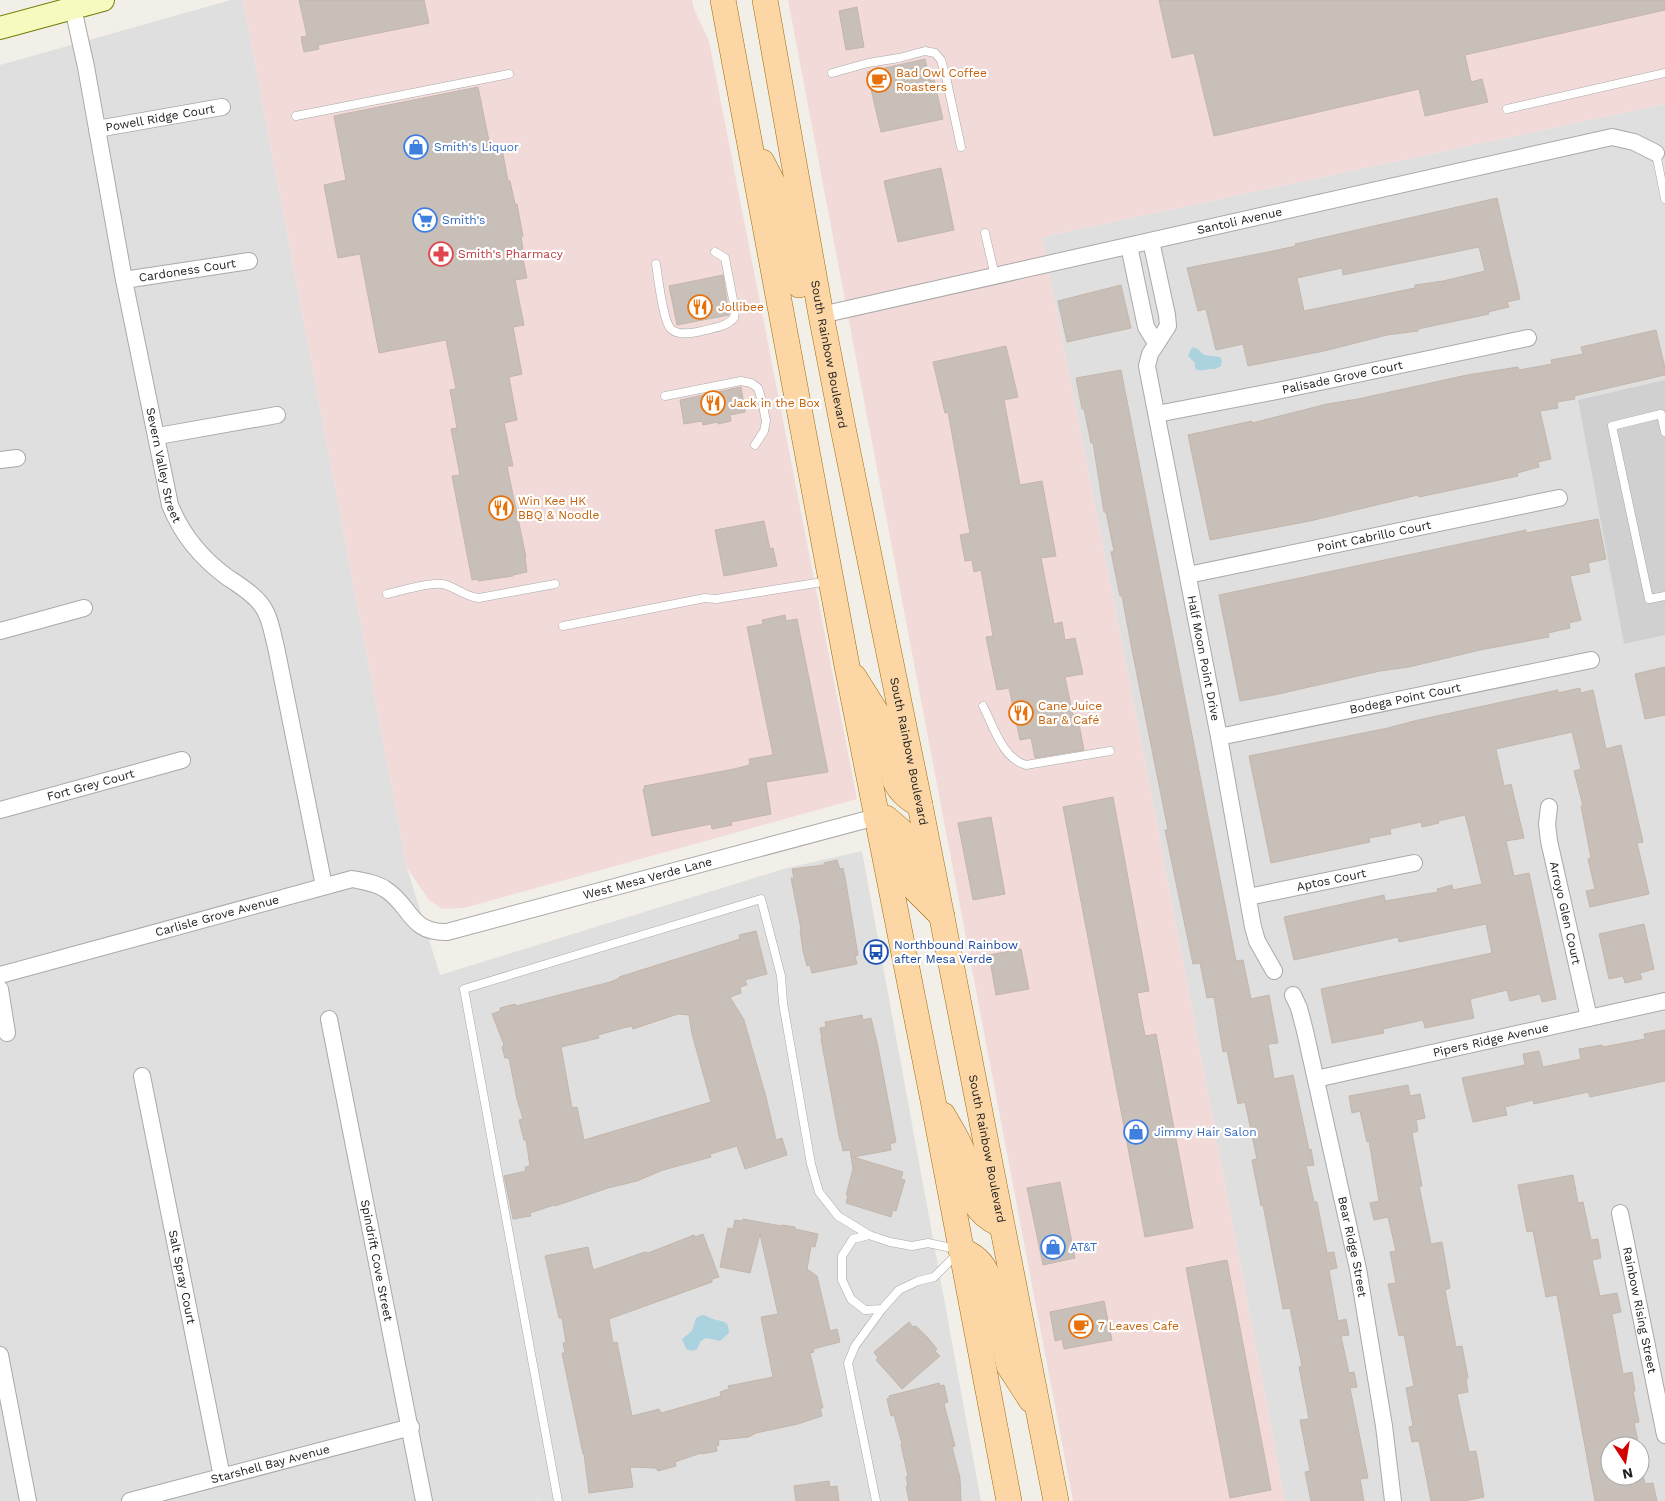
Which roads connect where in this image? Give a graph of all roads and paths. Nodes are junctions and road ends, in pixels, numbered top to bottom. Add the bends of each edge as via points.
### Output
1 (103, 0) edge
2 (723, 0) edge
3 (765, 0) edge
4 (71, 3) edge
5 (0, 28) edge
6 (832, 73) dead end
7 (1665, 73) edge
8 (509, 74) dead end
9 (222, 106) dead end
10 (1507, 109) dead end
11 (296, 116) dead end
12 (97, 129) junction
13 (749, 138) junction
14 (961, 146) dead end
15 (1656, 153) joint
16 (1665, 200) edge
17 (985, 233) dead end
18 (1151, 241) junction
19 (1129, 246) junction
20 (715, 252) dead end
21 (249, 261) dead end
22 (656, 264) dead end
23 (995, 276) junction
24 (124, 280) junction
25 (821, 315) junction
26 (787, 335) junction
27 (1528, 338) dead end
28 (1156, 343) junction
29 (665, 396) dead end
30 (1157, 414) junction
31 (277, 415) dead end
32 (1665, 432) edge
33 (844, 433) junction
34 (158, 436) junction
35 (755, 445) dead end
36 (17, 458) dead end
37 (0, 460) edge
38 (1559, 498) dead end
39 (1188, 575) junction
40 (831, 581) junction
41 (555, 584) dead end
42 (387, 594) dead end
43 (1665, 596) edge
44 (84, 608) dead end
45 (563, 626) dead end
46 (0, 631) edge
47 (1591, 660) dead end
48 (847, 666) junction
49 (983, 706) dead end
50 (1219, 737) junction
51 (1110, 751) dead end
52 (182, 760) dead end
53 (920, 805) junction
54 (1549, 807) dead end
55 (0, 810) edge
56 (876, 817) junction
57 (1414, 863) dead end
58 (324, 886) junction
59 (1248, 897) junction
60 (942, 916) junction
61 (420, 926) joint
62 (1274, 971) dead end
63 (0, 976) edge
64 (0, 989) edge
65 (1293, 995) dead end
66 (1665, 1001) edge
67 (1589, 1018) junction
68 (329, 1019) dead end
69 (7, 1033) dead end
70 (142, 1076) dead end
71 (1316, 1079) junction
72 (932, 1096) junction
73 (1620, 1213) dead end
74 (1001, 1225) junction
75 (869, 1235) junction
76 (962, 1250) junction
77 (882, 1308) junction
78 (0, 1355) edge
79 (1039, 1413) junction
80 (411, 1427) junction
81 (1665, 1435) edge
82 (222, 1477) junction
83 (28, 1501) edge
84 (130, 1501) edge
85 (424, 1501) edge
86 (558, 1501) edge
87 (876, 1501) edge
88 (1009, 1501) edge
89 (1056, 1501) edge
90 (1393, 1501) edge

1 - 4 main road
2 - 13 main road
3 - 25 main road, South Rainbow Boulevard
4 - 5 main road
4 - 12 street, Severn Valley Street
6 - 14 lane via 924,51 935,53 941,60
7 - 10 lane
8 - 11 lane
9 - 12 street, Powell Ridge Court
12 - 24 street, Severn Valley Street
13 - 25 main road via 781,199 807,308
13 - 26 main road
15 - 16 lane
15 - 18 street, Santoli Avenue via 1634,142 1612,138
17 - 23 lane
18 - 19 street, Santoli Avenue
18 - 28 street, Half Moon Point Drive via 1168,326
19 - 23 street, Santoli Avenue
19 - 28 street via 1146,328
20 - 22 lane via 725,258 734,318 729,324 696,332 672,330 666,321
21 - 24 street, Cardoness Court
23 - 25 street, Santoli Avenue
24 - 34 street, Severn Valley Street
25 - 33 main road, South Rainbow Boulevard
26 - 33 main road via 799,337 812,350 824,401
26 - 40 main road
27 - 30 street, Palisade Grove Court
28 - 30 street, Half Moon Point Drive via 1147,366
29 - 35 lane via 741,381 751,383 758,388 766,421
30 - 39 street, Half Moon Point Drive
31 - 34 street
32 - 43 lane via 1662,414 1612,426 1649,599
33 - 53 main road, South Rainbow Boulevard
34 - 58 street, Severn Valley Street via 170,505 176,520 207,561 249,592 269,619
36 - 37 street
38 - 39 street, Point Cabrillo Court
39 - 50 street, Half Moon Point Drive
40 - 45 lane via 705,598
40 - 48 main road
41 - 42 lane via 479,598 469,597 444,584
44 - 46 street
47 - 50 street, Bodega Point Court
48 - 53 main road via 881,720 900,790
48 - 56 main road
49 - 51 lane via 1006,752 1017,762 1026,765
50 - 59 street, Half Moon Point Drive
52 - 55 street, Fort Grey Court
53 - 60 main road, South Rainbow Boulevard
54 - 67 street, Arroyo Glen Court via 1549,841
56 - 60 main road via 886,818 901,831 906,841 915,889
56 - 61 street, West Mesa Verde Lane via 446,932 434,932
56 - 72 main road
57 - 59 street, Aptos Court
58 - 61 street, Carlisle Grove Avenue via 352,879 385,889
58 - 63 street, Carlisle Grove Avenue
59 - 62 street, Half Moon Point Drive via 1257,941
60 - 74 main road, South Rainbow Boulevard
64 - 69 street
65 - 71 street, Bear Ridge Street
66 - 67 street, Pipers Ridge Avenue
67 - 71 street, Pipers Ridge Avenue
68 - 80 street, Spindrift Cove Street
70 - 82 street, Salt Spray Court
71 - 90 street, Bear Ridge Street via 1358,1269
72 - 74 main road via 963,1151 977,1208
72 - 76 main road
73 - 81 street, Rainbow Rising Street
74 - 79 main road, South Rainbow Boulevard
75 - 76 lane via 912,1246 928,1243
75 - 77 lane via 853,1239 842,1256 842,1280 851,1299 865,1310
75 - 86 lane via 838,1216 819,1192 811,1164 781,976 761,900 464,989
76 - 77 lane via 934,1278 899,1290
76 - 79 main road via 982,1263 988,1276 1009,1366
76 - 88 main road
77 - 87 lane via 855,1346 848,1363
78 - 83 street
79 - 89 main road, South Rainbow Boulevard
80 - 82 street, Starshell Bay Avenue
80 - 85 street, Spindrift Cove Street
82 - 84 street, Starshell Bay Avenue

